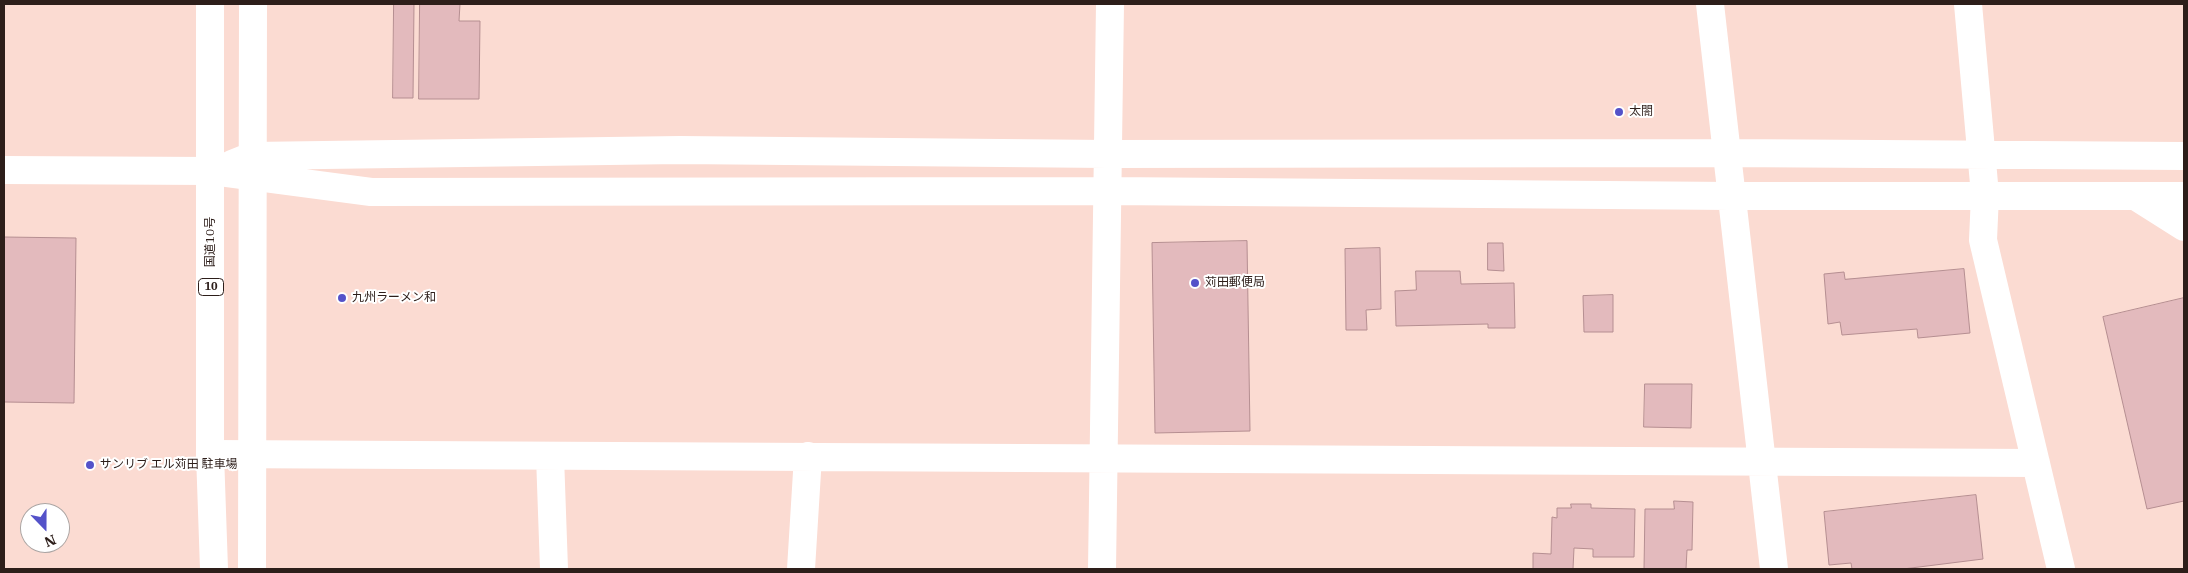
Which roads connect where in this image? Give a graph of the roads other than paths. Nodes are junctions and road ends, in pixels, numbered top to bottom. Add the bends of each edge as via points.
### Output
1 (210, 4) edge
2 (253, 4) edge
3 (1110, 4) edge
4 (1710, 4) edge
5 (1968, 4) edge
6 (1726, 153) junction
7 (1108, 154) junction
8 (2181, 154) edge
9 (1981, 156) junction
10 (252, 166) junction
11 (4, 170) edge
12 (212, 172) junction
13 (1108, 191) junction
14 (1984, 195) junction
15 (1731, 196) junction
16 (2135, 196) junction
17 (2184, 196) edge
18 (2184, 227) edge
19 (210, 454) junction
20 (253, 454) junction
21 (550, 456) junction
22 (808, 456) junction
23 (1105, 458) junction
24 (1761, 461) junction
25 (2036, 463) junction
26 (214, 569) edge
27 (252, 569) edge
28 (554, 569) edge
29 (801, 569) edge
30 (1102, 569) edge
31 (1774, 569) edge
32 (2061, 569) edge

1 - 12 main road, 国道10号 / 10
2 - 10 main road
3 - 7 main road
4 - 6 main road
5 - 9 main road
6 - 7 main road
6 - 9 main road
6 - 15 main road
7 - 10 main road via 680,150
7 - 13 main road
8 - 9 main road
9 - 14 main road
10 - 12 main road
10 - 13 main road via 371,192
10 - 20 main road
11 - 12 main road
12 - 19 main road, 国道10号 / 10
13 - 15 main road
13 - 23 main road
14 - 15 main road
14 - 16 main road
14 - 25 main road via 1983,240
15 - 24 main road
16 - 17 main road
16 - 18 main road
19 - 20 main road
19 - 26 main road, 国道10号 / 10
20 - 21 main road
20 - 27 main road
21 - 22 main road
21 - 28 main road
22 - 23 main road
22 - 29 main road
23 - 24 main road
23 - 30 main road
24 - 25 main road
24 - 31 main road
25 - 32 main road

